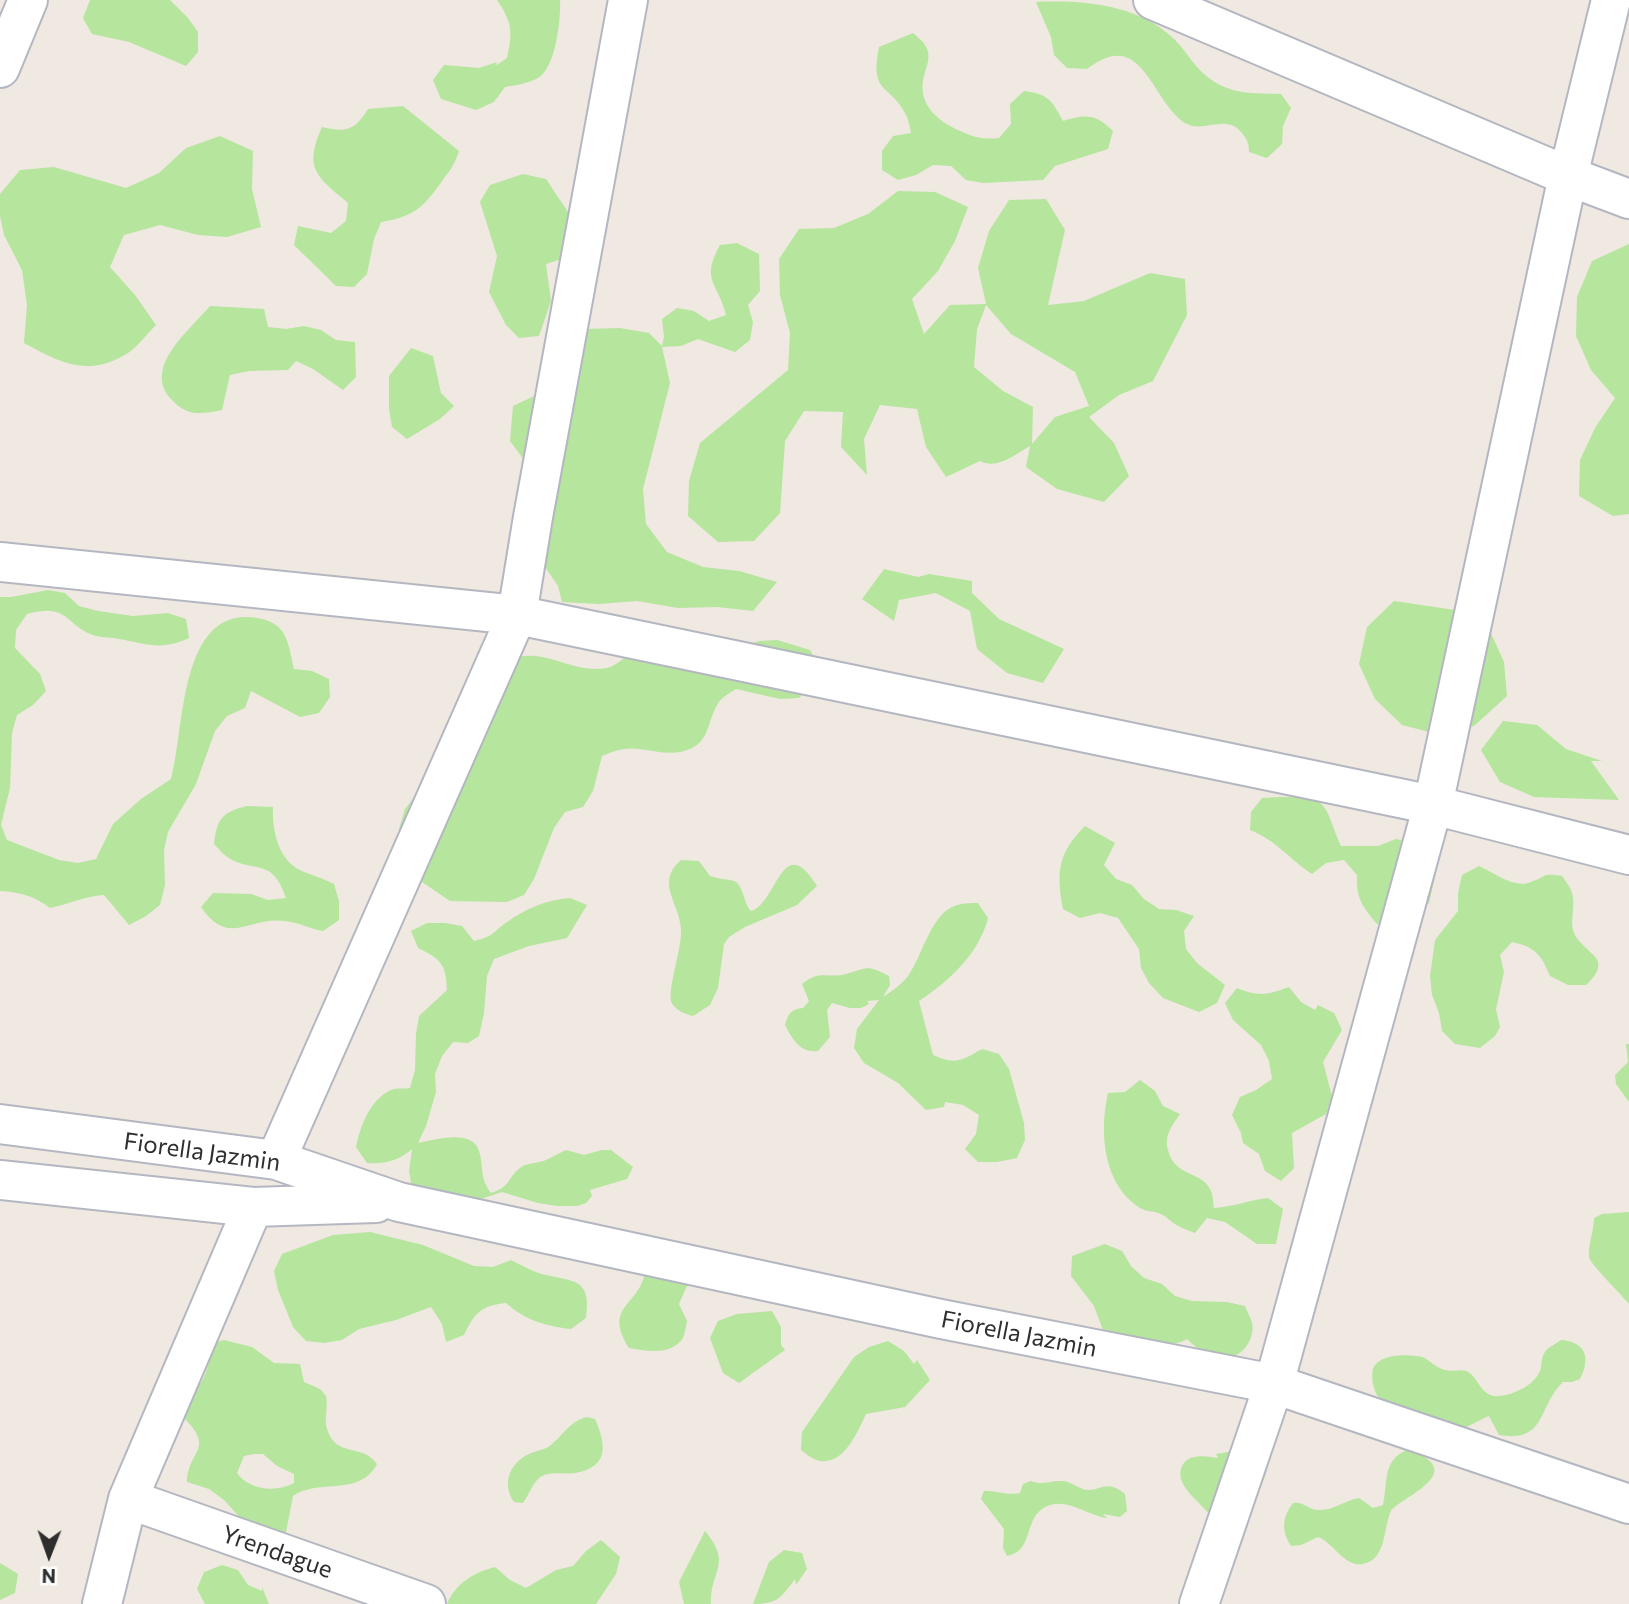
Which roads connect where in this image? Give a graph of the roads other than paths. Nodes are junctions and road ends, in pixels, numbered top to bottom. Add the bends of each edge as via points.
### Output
1 (28, 0) edge
2 (628, 0) edge
3 (1153, 0) edge
4 (1611, 0) edge
5 (0, 68) edge
6 (1568, 176) junction
7 (1629, 199) edge
8 (0, 562) edge
9 (517, 615) junction
10 (1433, 805) junction
11 (1629, 855) edge
12 (0, 1124) edge
13 (276, 1160) junction
14 (0, 1180) edge
15 (399, 1202) junction
16 (253, 1207) junction
17 (1274, 1384) junction
18 (128, 1499) junction
19 (1629, 1504) edge
20 (102, 1604) edge
21 (426, 1604) edge
22 (1199, 1604) edge

1 - 5 street
2 - 9 street
3 - 6 street
4 - 6 street
6 - 7 street
6 - 10 street
8 - 9 street
9 - 10 street
9 - 13 street
10 - 11 street
10 - 17 street
12 - 13 street, Fiorella Jazmin
13 - 15 street, Fiorella Jazmin
14 - 16 street, Fiorella Jazmin
15 - 16 street, Fiorella Jazmin
15 - 17 street, Fiorella Jazmin via 941,1319
16 - 18 street
17 - 19 street, Fiorella Jazmin
17 - 22 street
18 - 20 street
18 - 21 street, Yrendague

